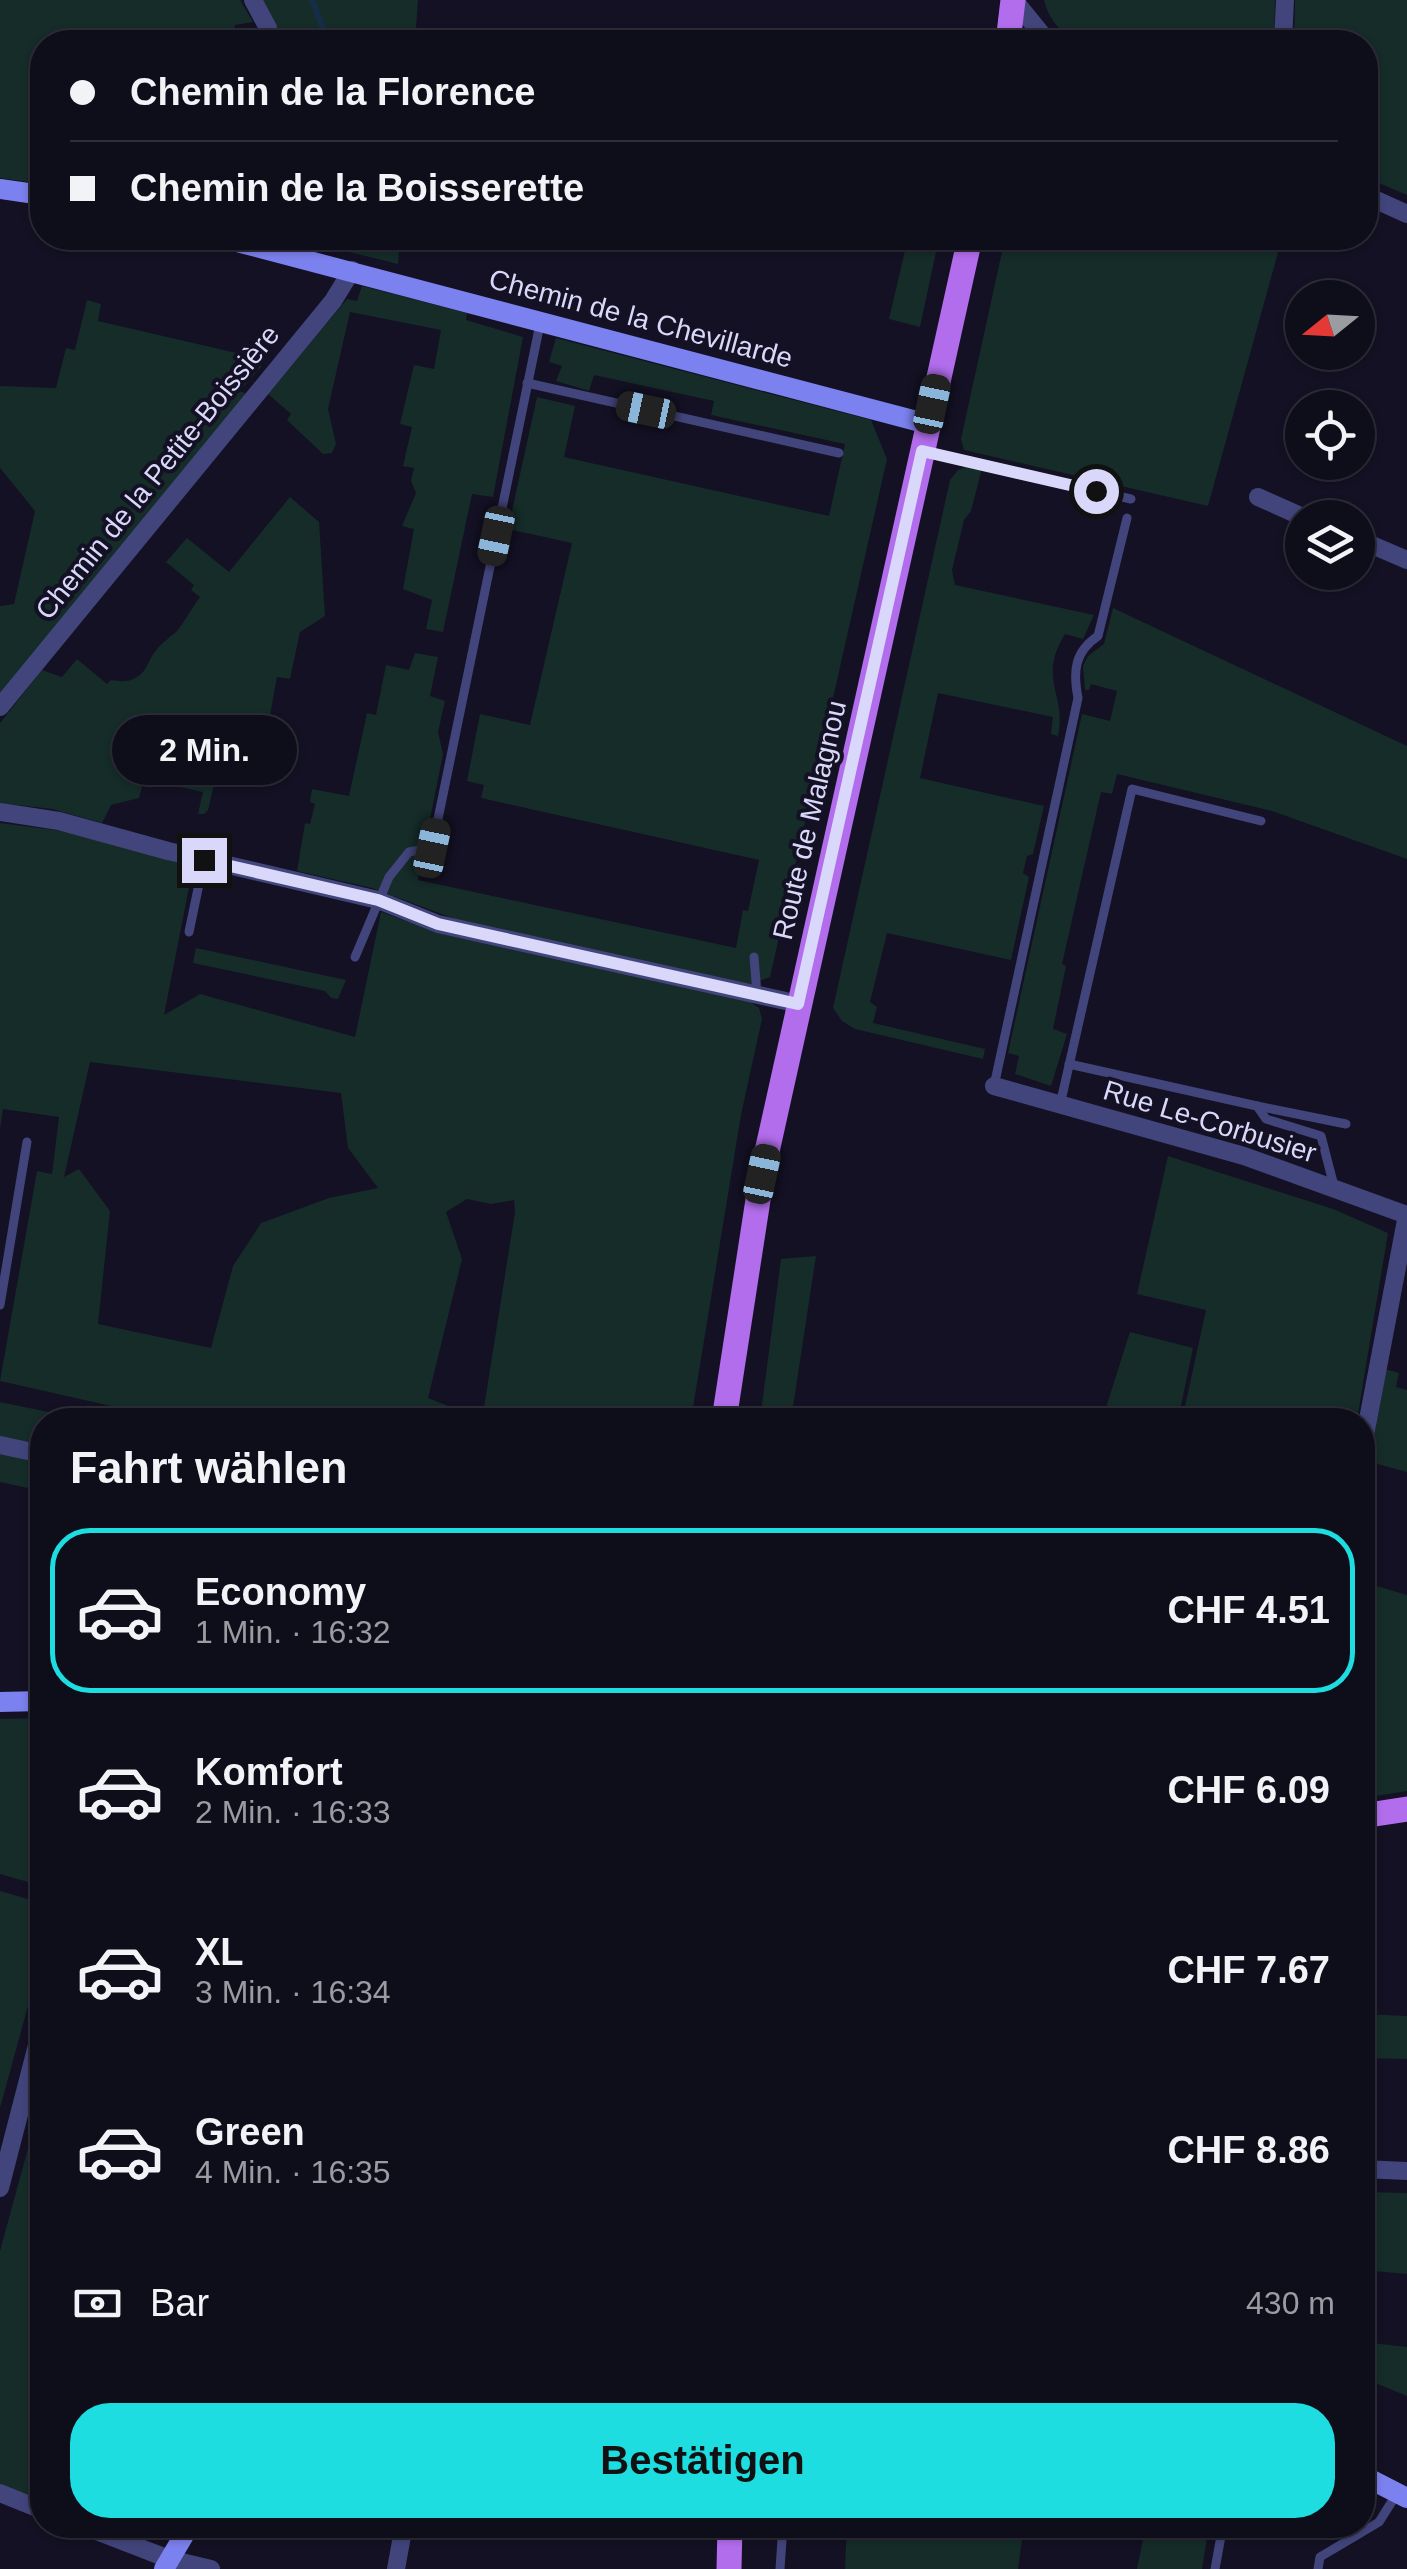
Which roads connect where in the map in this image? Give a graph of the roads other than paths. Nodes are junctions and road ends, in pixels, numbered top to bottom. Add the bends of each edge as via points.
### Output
1 (252, 0) edge
2 (1014, 0) edge
3 (1285, 0) edge
4 (268, 30) edge
5 (1010, 30) edge
6 (1038, 30) edge
7 (1284, 30) edge
8 (0, 189) edge
9 (30, 193) edge
10 (1378, 202) edge
11 (1407, 214) edge
12 (283, 250) edge
13 (967, 250) edge
14 (352, 270) junction
15 (541, 319) junction
16 (528, 383) junction
17 (928, 424) junction
18 (922, 451) junction
19 (839, 453) dead end
20 (1258, 497) dead end
21 (1131, 499) dead end
22 (1285, 509) edge
23 (1127, 518) dead end
24 (1375, 547) edge
25 (1407, 560) edge
26 (0, 707) edge
27 (0, 812) edge
28 (1261, 821) dead end
29 (204, 860) junction
30 (378, 900) junction
31 (188, 932) dead end
32 (356, 957) dead end
33 (754, 958) dead end
34 (757, 995) junction
35 (798, 1004) junction
36 (1070, 1064) junction
37 (994, 1086) joint
38 (1060, 1104) junction
39 (1258, 1106) junction
40 (1346, 1124) dead end
41 (27, 1142) dead end
42 (1334, 1188) junction
43 (1407, 1215) edge
44 (0, 1305) edge
45 (726, 1408) edge
46 (1370, 1408) edge
47 (0, 1445) edge
48 (30, 1451) edge
49 (30, 1701) edge
50 (0, 1702) edge
51 (1407, 1809) edge
52 (1375, 1814) edge
53 (30, 2072) edge
54 (1375, 2169) edge
55 (1407, 2171) edge
56 (0, 2188) edge
57 (1375, 2482) edge
58 (0, 2493) edge
59 (1402, 2495) edge
60 (30, 2505) edge
61 (1375, 2524) edge
62 (110, 2538) edge
63 (182, 2538) edge
64 (402, 2538) edge
65 (730, 2538) edge
66 (782, 2538) edge
67 (1220, 2538) edge
68 (1353, 2538) edge
69 (166, 2564) edge
70 (212, 2569) edge
71 (396, 2569) edge
72 (729, 2569) edge
73 (780, 2569) edge
74 (1215, 2569) edge
75 (1318, 2569) edge

1 - 4 street
2 - 5 main road
2 - 6 street
3 - 7 street
8 - 9 street
10 - 11 street
12 - 14 street, Chemin de la Chevillarde
13 - 17 main road, Route de Malagnou
14 - 15 street, Chemin de la Chevillarde
14 - 26 street, Chemin de la Petite-Boissière
15 - 16 lane
15 - 17 street, Chemin de la Chevillarde
16 - 19 lane
16 - 30 lane via 432,848 409,852
17 - 18 main road, Route de Malagnou
18 - 21 lane
18 - 35 main road, Route de Malagnou
20 - 22 street
23 - 37 lane via 1098,636 1076,661 1078,698
24 - 25 street
27 - 29 street
28 - 36 lane via 1132,789
29 - 30 street
29 - 31 lane
30 - 32 lane
30 - 34 street via 438,924
33 - 34 lane
34 - 35 street
35 - 45 main road, Route de Malagnou via 759,1191
36 - 38 lane
36 - 39 lane
37 - 38 street, Rue Le-Corbusier
38 - 42 street, Rue Le-Corbusier
39 - 40 lane
39 - 42 lane via 1266,1119 1321,1136
41 - 44 lane
42 - 43 street, Rue Le-Corbusier
43 - 46 street
47 - 48 street
49 - 50 street
51 - 52 main road
53 - 56 street
54 - 55 street
57 - 59 street
58 - 60 street
59 - 61 lane
62 - 69 street
63 - 69 street
64 - 71 street
65 - 72 main road
66 - 73 lane
67 - 74 lane
68 - 75 lane via 1320,2558
69 - 70 street

